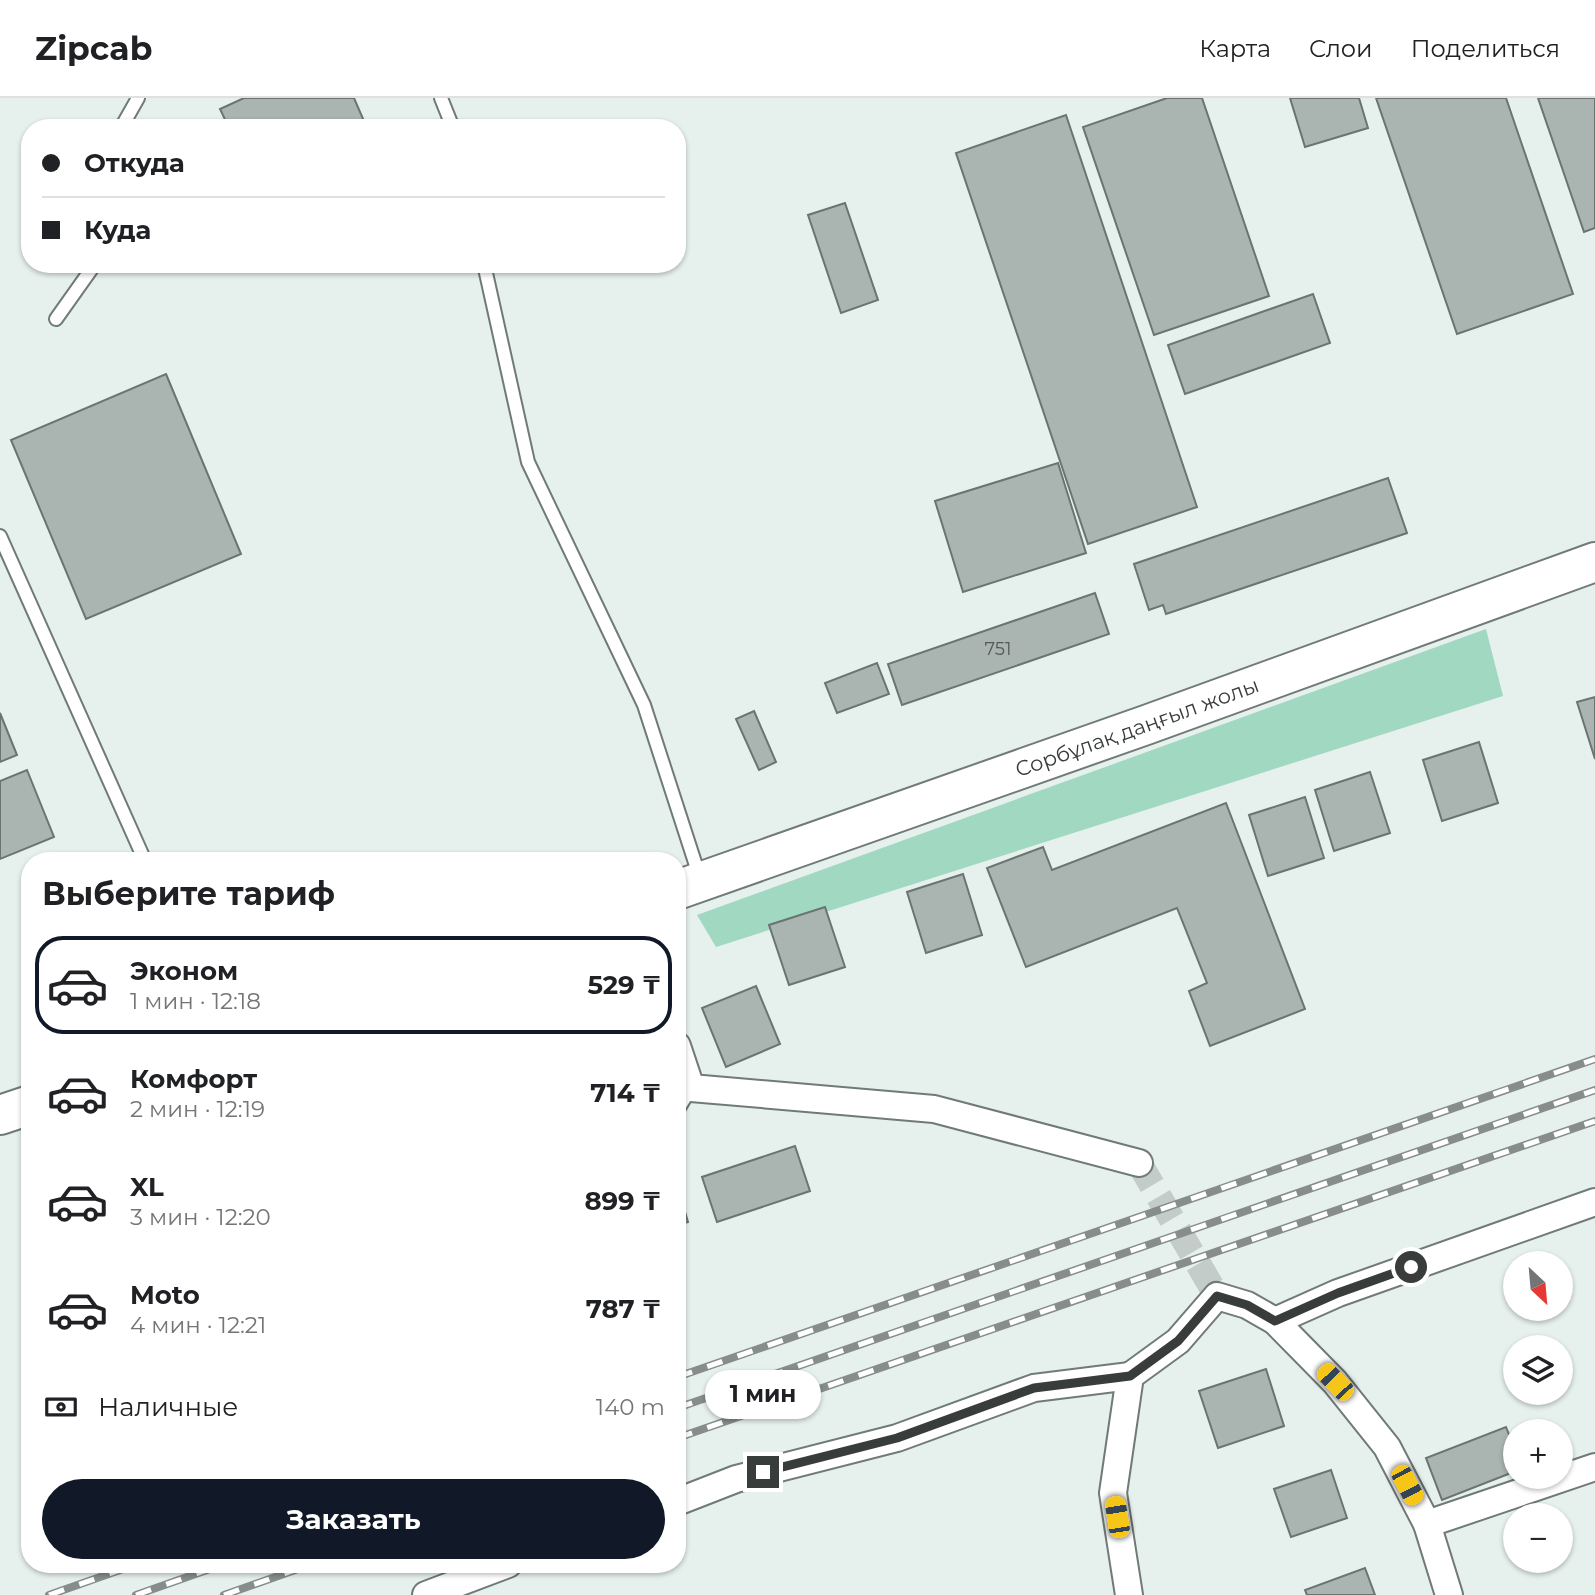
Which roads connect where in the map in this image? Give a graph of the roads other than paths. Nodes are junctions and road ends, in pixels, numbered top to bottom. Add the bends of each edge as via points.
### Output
1 (138, 98) edge
2 (441, 98) edge
3 (126, 119) edge
4 (449, 119) edge
5 (89, 273) edge
6 (486, 273) edge
7 (56, 320) dead end
8 (0, 536) edge
9 (1595, 562) edge
10 (141, 852) edge
11 (681, 852) edge
12 (689, 886) edge
13 (686, 1073) edge
14 (691, 1088) junction
15 (686, 1096) edge
16 (21, 1108) edge
17 (0, 1115) edge
18 (1139, 1164) tunnel mouth
19 (1595, 1202) edge
20 (1275, 1321) junction
21 (1130, 1376) junction
22 (1595, 1467) edge
23 (686, 1498) edge
24 (1427, 1524) junction
25 (484, 1573) edge
26 (426, 1595) edge
27 (1129, 1595) edge
28 (1449, 1595) edge

1 - 3 lane
2 - 4 lane
5 - 7 lane
6 - 11 lane via 528,461 644,705
8 - 10 lane
9 - 12 main road, Сорбұлақ даңғыл жолы
13 - 14 street
14 - 15 lane
14 - 18 street via 934,1109
16 - 17 main road
19 - 20 street via 1338,1293
20 - 21 street via 1247,1305 1217,1296 1178,1341
20 - 24 street via 1335,1382 1387,1447
21 - 23 street via 1034,1388 897,1438 736,1479
21 - 27 street via 1113,1493
22 - 24 street
24 - 28 street
25 - 26 street

